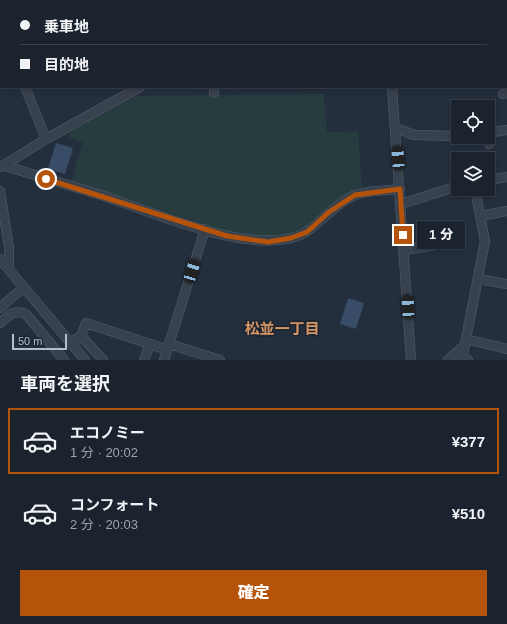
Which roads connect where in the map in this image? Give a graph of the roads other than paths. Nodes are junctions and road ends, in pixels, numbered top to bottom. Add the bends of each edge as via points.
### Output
1 (24, 88) edge
2 (138, 88) edge
3 (392, 88) edge
4 (396, 128) junction
5 (507, 130) edge
6 (495, 132) edge
7 (451, 136) edge
8 (46, 139) junction
9 (2, 166) edge
10 (507, 177) edge
11 (495, 179) edge
12 (451, 188) edge
13 (400, 189) junction
14 (0, 190) edge
15 (477, 196) edge
16 (401, 204) junction
17 (507, 210) edge
18 (481, 216) junction
19 (204, 230) junction
20 (442, 244) dead end
21 (404, 250) junction
22 (0, 259) edge
23 (9, 269) junction
24 (478, 279) junction
25 (507, 284) edge
26 (24, 287) junction
27 (0, 308) edge
28 (0, 323) edge
29 (81, 336) junction
30 (71, 342) junction
31 (466, 342) junction
32 (150, 344) junction
33 (168, 347) junction
34 (507, 349) edge
35 (64, 360) edge
36 (85, 360) edge
37 (103, 360) edge
38 (144, 360) edge
39 (164, 360) edge
40 (220, 360) edge
41 (411, 360) edge
42 (448, 360) edge
43 (468, 360) edge

1 - 8 street
2 - 8 street
3 - 4 street
4 - 7 street via 414,135
4 - 13 street
5 - 6 street
8 - 9 street
9 - 19 street via 101,195
10 - 11 street
12 - 16 street
13 - 16 street
13 - 19 street via 355,195 329,212 307,232 291,238 268,242 244,240
14 - 23 street via 9,247
15 - 18 street
16 - 21 street
17 - 18 street
18 - 24 street via 485,240
19 - 33 street
20 - 21 street
21 - 41 street
22 - 23 street
23 - 26 street
24 - 25 street
24 - 31 street
26 - 27 street
26 - 30 street
28 - 35 street via 11,313 20,311 26,314
29 - 30 street
29 - 32 street via 86,323
29 - 37 street
30 - 36 street
31 - 34 street
31 - 42 street
31 - 43 street via 462,359
32 - 33 street
32 - 38 street
33 - 39 street
33 - 40 street

